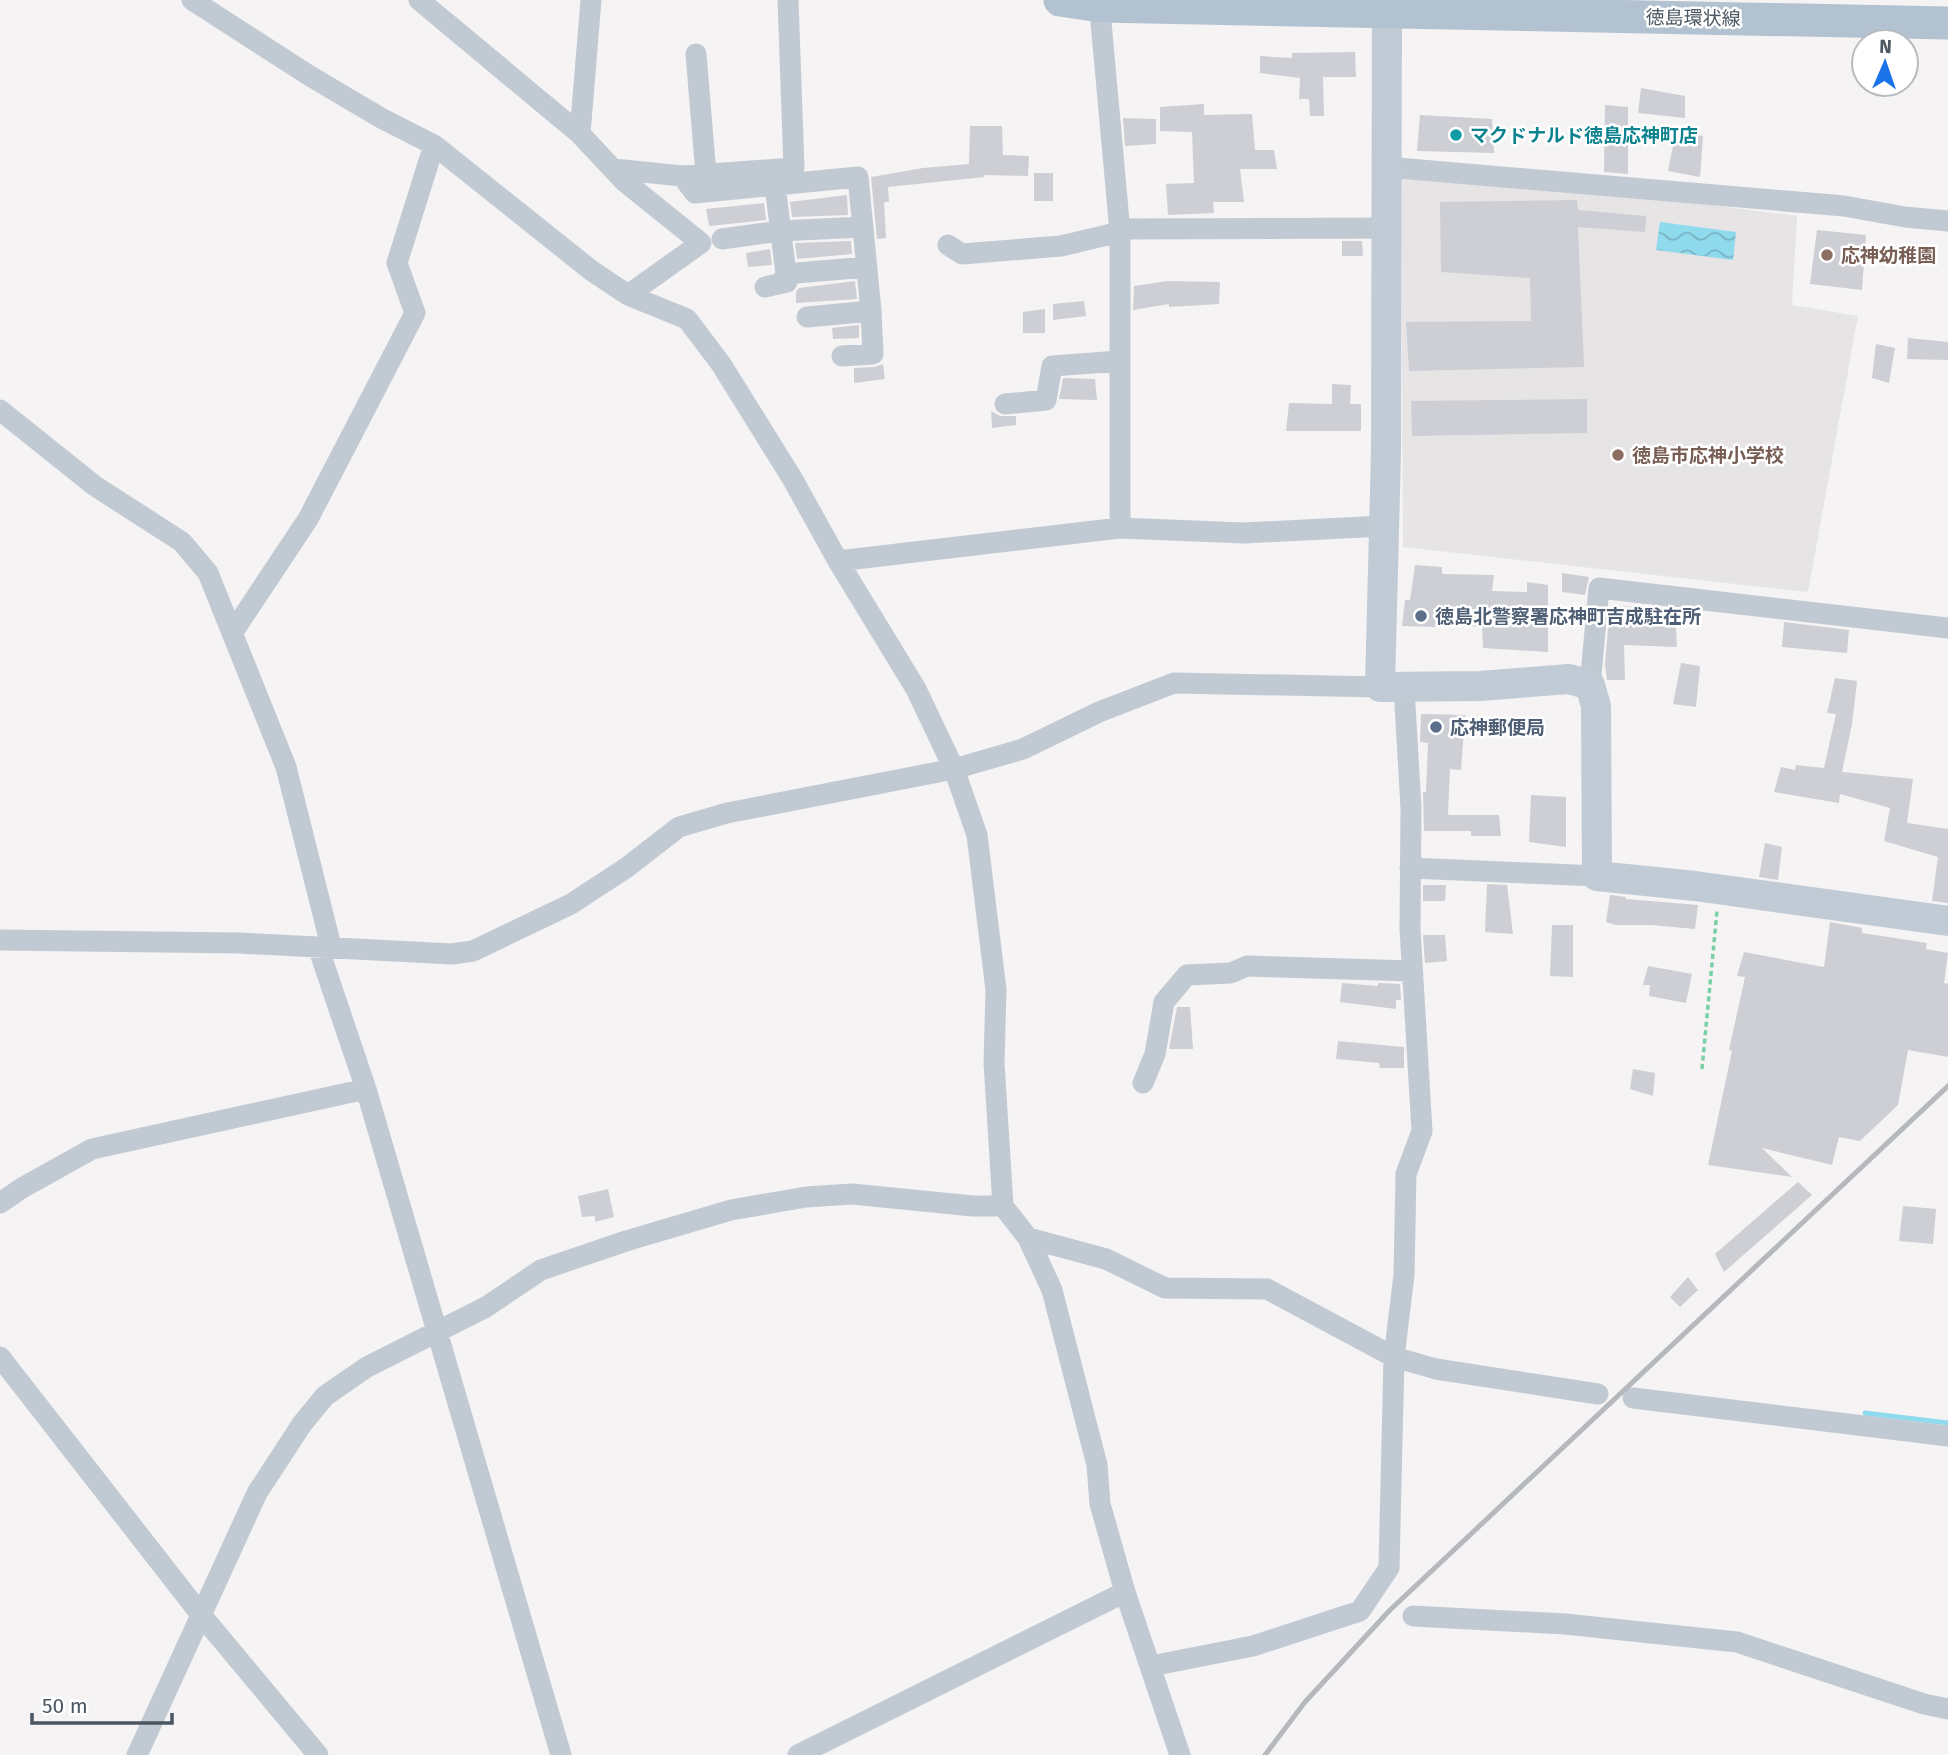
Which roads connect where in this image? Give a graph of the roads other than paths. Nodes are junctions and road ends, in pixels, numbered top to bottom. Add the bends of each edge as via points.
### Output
1 (192, 0) edge
2 (419, 0) edge
3 (591, 0) edge
4 (788, 0) edge
5 (1060, 0) edge
6 (1099, 3) edge
7 (1387, 6) edge
8 (1948, 23) edge
9 (696, 54) dead end
10 (580, 134) junction
11 (434, 145) junction
12 (1386, 167) junction
13 (614, 169) junction
14 (706, 175) junction
15 (682, 176) junction
16 (775, 185) junction
17 (1948, 221) edge
18 (863, 227) junction
19 (1386, 228) junction
20 (1119, 230) junction
21 (780, 231) junction
22 (722, 239) dead end
23 (948, 245) dead end
24 (867, 267) junction
25 (785, 274) junction
26 (765, 287) dead end
27 (628, 295) junction
28 (871, 312) junction
29 (807, 317) dead end
30 (842, 356) dead end
31 (1120, 361) junction
32 (1005, 404) dead end
33 (0, 410) edge
34 (1383, 526) junction
35 (1120, 528) junction
36 (838, 561) junction
37 (1948, 628) edge
38 (233, 632) junction
39 (1590, 685) junction
40 (1392, 687) junction
41 (954, 769) junction
42 (1410, 868) junction
43 (1597, 876) junction
44 (1948, 921) edge
45 (0, 940) edge
46 (325, 946) junction
47 (1412, 971) junction
48 (1143, 1083) dead end
49 (366, 1089) junction
50 (0, 1203) edge
51 (1003, 1206) junction
52 (1028, 1238) junction
53 (436, 1332) junction
54 (0, 1357) edge
55 (1394, 1357) junction
56 (1598, 1394) dead end
57 (1633, 1398) dead end
58 (1948, 1436) edge
59 (1125, 1592) junction
60 (202, 1616) junction
61 (1413, 1616) dead end
62 (1151, 1666) junction
63 (1948, 1709) edge
64 (137, 1755) edge
65 (318, 1755) edge
66 (561, 1755) edge
67 (798, 1755) edge
68 (1180, 1755) edge

1 - 11 street via 321,83
2 - 10 street
3 - 10 street
4 - 14 street via 794,168
5 - 6 main road, 徳島環状線
6 - 7 main road, 徳島環状線
6 - 20 street
7 - 8 main road, 徳島環状線
7 - 12 street
9 - 14 street
10 - 13 street
11 - 27 street
11 - 38 street via 397,263 415,313 308,519
12 - 17 street via 1844,206
12 - 19 street
13 - 15 street
13 - 27 street via 701,243
14 - 15 street
15 - 16 street via 695,193
16 - 18 street via 858,177
16 - 21 street
18 - 21 street
18 - 24 street
19 - 20 street
19 - 34 street
20 - 23 street via 1061,246 962,254
20 - 31 street
21 - 22 street
21 - 25 street
24 - 25 street
24 - 28 street
25 - 26 street via 786,282
27 - 36 street via 687,319 743,398
28 - 29 street
28 - 30 street via 873,354
31 - 32 street via 1052,366 1046,400
31 - 35 street
33 - 38 street via 95,486 181,542 208,573
34 - 35 street via 1244,533
34 - 40 street
35 - 36 street
36 - 41 street via 916,689
37 - 39 street via 1599,588
38 - 46 street via 286,767
39 - 40 street via 1569,679
39 - 43 street via 1596,706
40 - 41 street via 1174,683 1098,712 1023,749
40 - 42 street via 1411,808
41 - 46 street via 727,813 679,827 571,904 473,951 452,954
41 - 51 street via 977,835 990,926
42 - 43 street
42 - 47 street
43 - 44 street
45 - 46 street
46 - 49 street
47 - 48 street via 1247,966 1231,973 1187,975 1164,1002 1155,1054
47 - 55 street via 1422,1131 1406,1174 1404,1275
49 - 50 street via 92,1149
49 - 53 street
51 - 52 street
51 - 53 street via 852,1194 731,1210 541,1269 486,1307
52 - 55 street via 1106,1259 1165,1289 1266,1289
52 - 59 street via 1052,1290 1097,1465 1100,1504
53 - 60 street via 367,1367 324,1396 257,1493
53 - 66 street
54 - 60 street
55 - 56 street via 1436,1369
55 - 62 street via 1389,1568 1360,1611 1252,1646
57 - 58 street
59 - 62 street
59 - 67 street
60 - 64 street
60 - 65 street
61 - 63 street via 1565,1624 1737,1642
62 - 68 street

